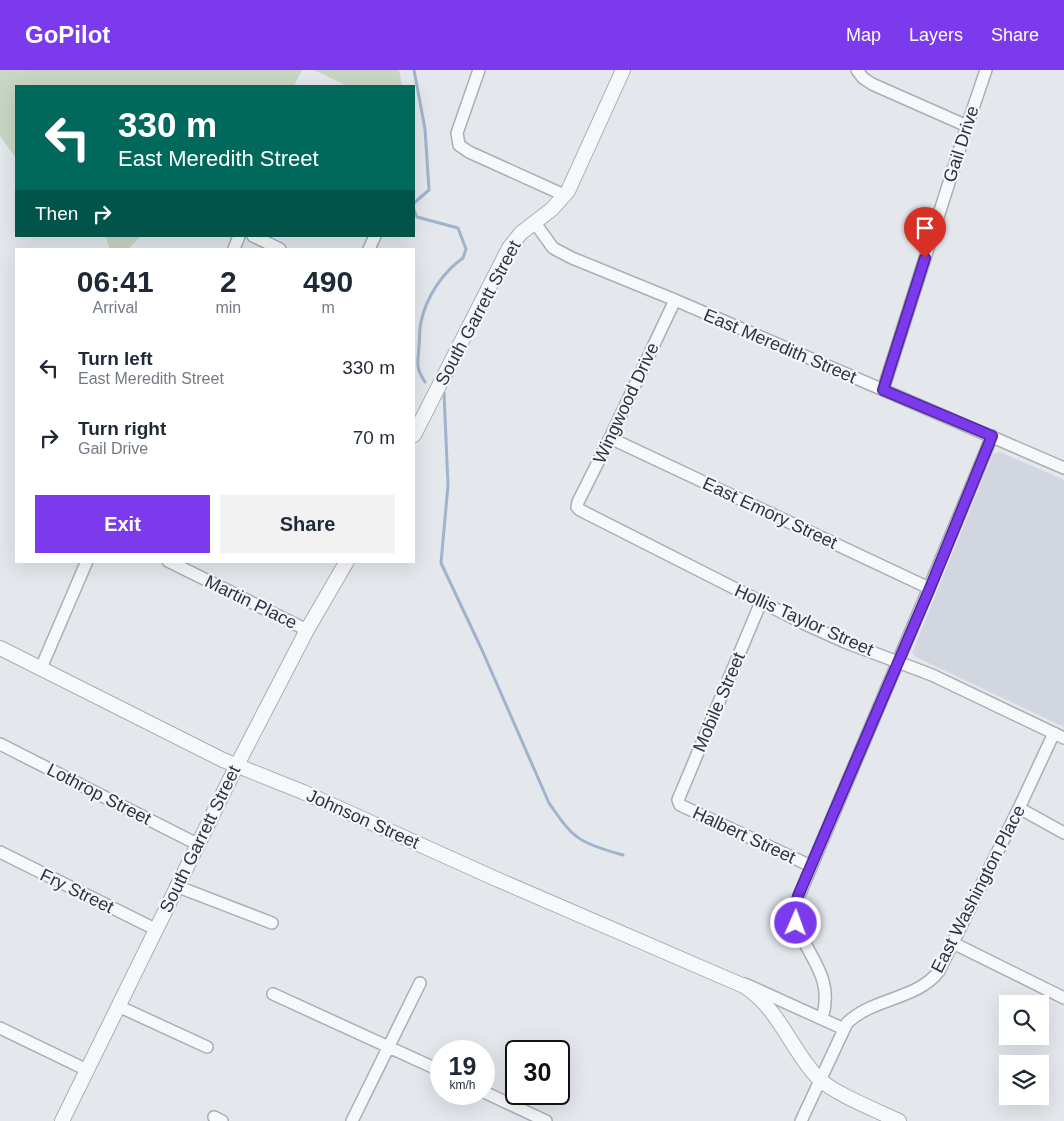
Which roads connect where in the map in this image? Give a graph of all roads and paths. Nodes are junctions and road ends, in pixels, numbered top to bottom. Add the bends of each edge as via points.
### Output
1 (479, 70) edge
2 (623, 70) edge
3 (857, 70) edge
4 (983, 71) edge
5 (967, 126) junction
6 (564, 195) junction
7 (535, 223) junction
8 (255, 237) edge
9 (278, 248) edge
10 (675, 300) junction
11 (883, 390) junction
12 (415, 433) edge
13 (992, 436) junction
14 (610, 438) junction
15 (1064, 468) edge
16 (577, 507) joint
17 (86, 563) edge
18 (172, 563) edge
19 (346, 563) edge
20 (930, 588) junction
21 (761, 602) junction
22 (307, 630) junction
23 (0, 648) edge
24 (897, 661) junction
25 (41, 668) junction
26 (1059, 735) edge
27 (0, 744) edge
28 (237, 765) junction
29 (678, 802) joint
30 (1019, 808) junction
31 (1064, 832) edge
32 (197, 844) junction
33 (0, 852) edge
34 (811, 866) junction
35 (176, 886) junction
36 (272, 923) dead end
37 (155, 929) junction
38 (952, 943) junction
39 (731, 980) junction
40 (420, 983) dead end
41 (273, 994) dead end
42 (1064, 998) edge
43 (118, 1006) junction
44 (822, 1018) junction
45 (0, 1028) edge
46 (844, 1029) junction
47 (389, 1046) junction
48 (207, 1047) dead end
49 (430, 1066) edge
50 (87, 1070) junction
51 (820, 1080) junction
52 (495, 1097) edge
53 (62, 1121) edge
54 (352, 1121) edge
55 (546, 1121) edge
56 (801, 1121) edge
57 (899, 1121) edge

1 - 6 street via 457,133 459,145
2 - 6 street, South Garrett Street via 572,184
3 - 5 street via 863,78 883,90
4 - 5 street, Gail Drive
5 - 11 street, Gail Drive
6 - 7 street, South Garrett Street
7 - 10 street, East Meredith Street via 553,248 561,253
7 - 12 street, South Garrett Street via 509,248
8 - 9 street
10 - 11 street, East Meredith Street
10 - 14 street, Wingwood Drive
11 - 13 street, East Meredith Street
13 - 15 street, East Meredith Street
13 - 20 street
14 - 16 street, Wingwood Drive
14 - 20 street, East Emory Street
16 - 21 street, Hollis Taylor Street via 584,514
17 - 25 street
18 - 22 street, Martin Place
19 - 22 street, South Garrett Street
20 - 24 street
21 - 24 street, Hollis Taylor Street via 845,642
21 - 29 street, Mobile Street
22 - 28 street, South Garrett Street
23 - 25 street, Johnson Street
24 - 26 street, Hollis Taylor Street
24 - 34 street
25 - 28 street, Johnson Street
26 - 30 street, East Washington Place
27 - 32 street, Lothrop Street
28 - 32 street, South Garrett Street
28 - 39 street, Johnson Street
29 - 34 street, Halbert Street
30 - 31 street
30 - 38 street, East Washington Place
32 - 35 street, South Garrett Street
33 - 37 street, Fry Street
34 - 44 street via 796,903 795,917 824,982
35 - 36 street
35 - 37 street, South Garrett Street
37 - 43 street, South Garrett Street
38 - 42 street
38 - 46 street, East Washington Place via 939,971 928,983 863,1010
39 - 44 street, Johnson Street via 757,988
39 - 51 street, Johnson Street via 750,990 768,1007
40 - 47 street
41 - 47 street
43 - 48 street
43 - 50 street, South Garrett Street
44 - 46 street, Johnson Street
45 - 50 street
46 - 51 street, East Washington Place
47 - 49 street
47 - 54 street
50 - 53 street, South Garrett Street
51 - 56 street, East Washington Place
51 - 57 street, Johnson Street
52 - 55 street

